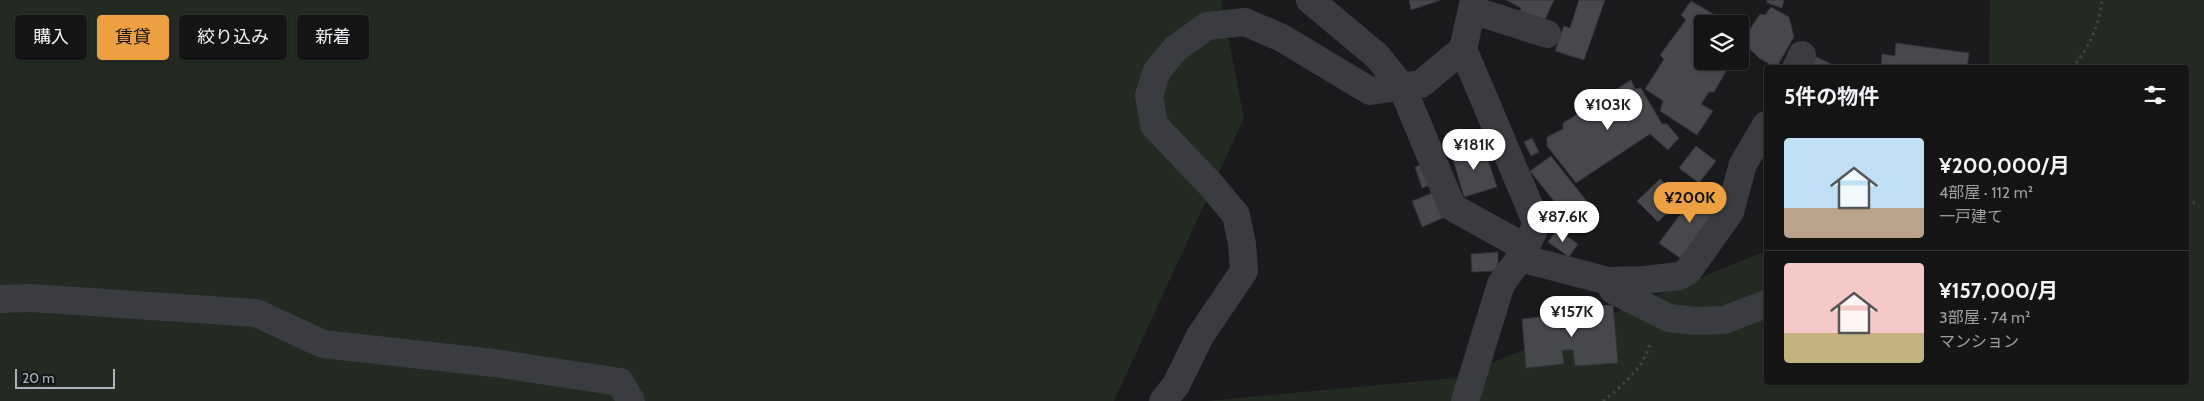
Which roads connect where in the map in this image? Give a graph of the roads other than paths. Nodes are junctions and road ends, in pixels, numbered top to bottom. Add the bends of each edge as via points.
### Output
1 (1310, 0) edge
2 (1473, 5) edge
3 (1546, 34) dead end
4 (1463, 49) junction
5 (1402, 87) junction
6 (1764, 127) edge
7 (1522, 252) junction
8 (1608, 280) junction
9 (0, 299) edge
10 (1764, 305) edge
11 (631, 401) edge
12 (1163, 401) edge
13 (1466, 401) edge

1 - 5 street via 1377,56
2 - 3 street
2 - 4 street
4 - 5 street via 1422,84
4 - 7 street via 1537,224
5 - 7 street via 1452,207
5 - 12 street via 1370,91 1282,38 1245,22 1207,26 1175,50 1157,71 1149,95 1154,125 1236,215 1244,270 1200,336 1176,386
6 - 8 street via 1743,164 1730,212 1688,271 1679,276 1646,280
7 - 8 street
7 - 13 street via 1501,284
8 - 10 street via 1613,290 1669,318 1724,320
9 - 11 street via 31,298 256,313 324,344 494,363 620,382

